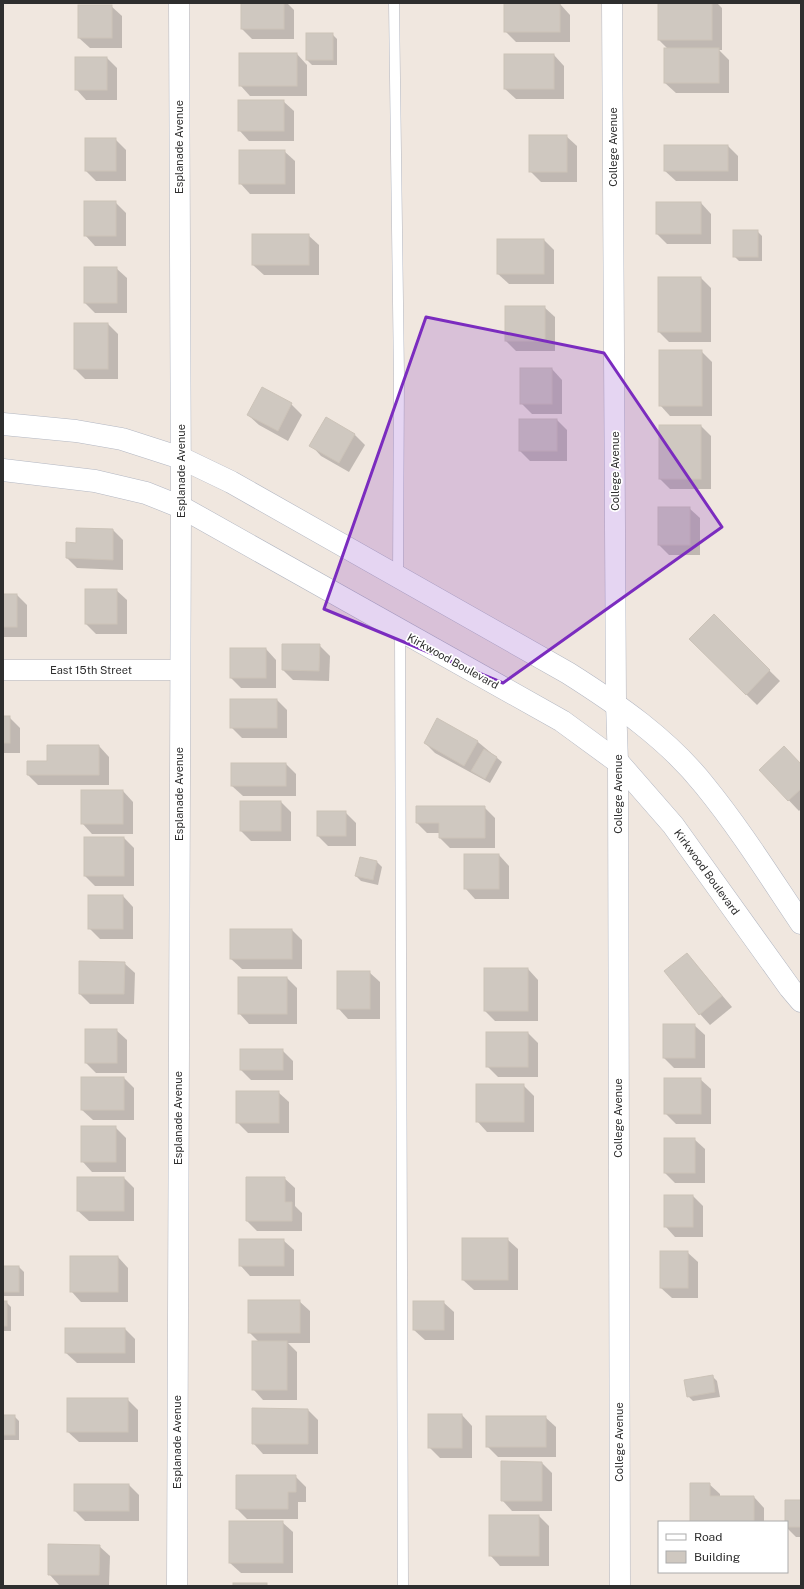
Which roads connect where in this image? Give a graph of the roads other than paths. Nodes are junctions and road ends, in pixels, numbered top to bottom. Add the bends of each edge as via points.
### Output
1 (179, 3) edge
2 (394, 3) edge
3 (612, 3) edge
4 (3, 424) edge
5 (181, 458) junction
6 (3, 470) edge
7 (181, 507) junction
8 (398, 577) junction
9 (400, 631) junction
10 (3, 670) edge
11 (179, 670) junction
12 (616, 704) junction
13 (618, 762) junction
14 (801, 923) edge
15 (801, 1001) edge
16 (177, 1586) edge
17 (403, 1586) edge
18 (620, 1586) edge

1 - 5 street, Esplanade Avenue
2 - 8 lane via 399,377
3 - 12 street, College Avenue
4 - 5 street via 76,430 122,439
5 - 7 street, Esplanade Avenue
5 - 8 street via 231,482
6 - 7 street, Kirkwood Boulevard via 95,481 146,493
7 - 9 street, Kirkwood Boulevard
7 - 11 street, Esplanade Avenue
8 - 12 street via 568,672
9 - 13 street, Kirkwood Boulevard via 562,721
9 - 17 lane
10 - 11 street, East 15th Street
11 - 16 street, Esplanade Avenue
12 - 13 street, College Avenue
12 - 14 street via 669,748 705,785
13 - 15 street, Kirkwood Boulevard via 673,825
13 - 18 street, College Avenue

